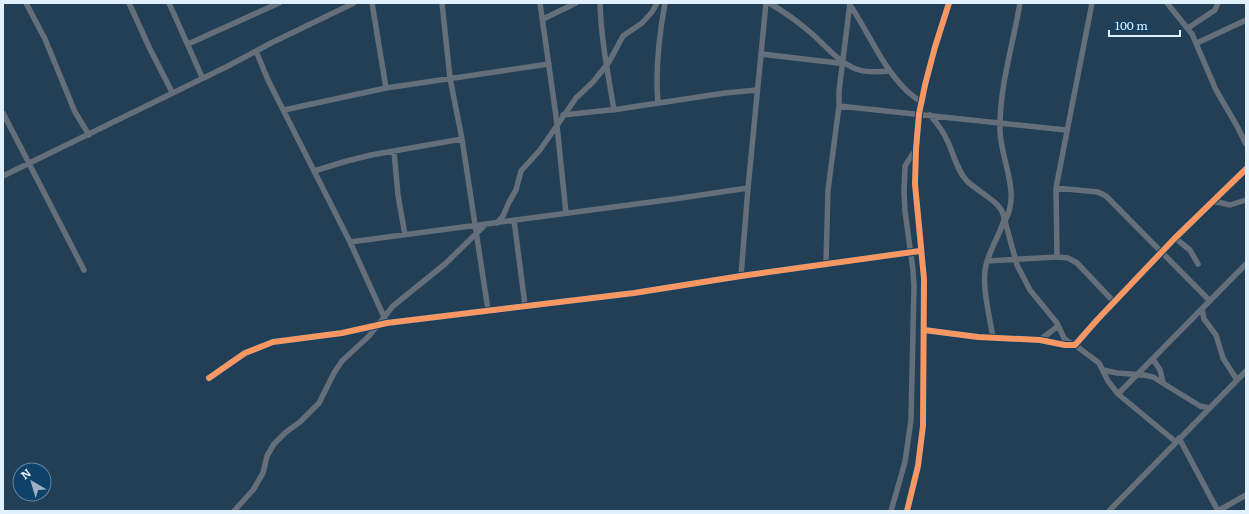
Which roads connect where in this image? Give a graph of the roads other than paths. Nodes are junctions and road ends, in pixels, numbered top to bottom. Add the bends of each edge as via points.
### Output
1 (26, 3) edge
2 (129, 3) edge
3 (169, 3) edge
4 (279, 3) edge
5 (354, 3) edge
6 (372, 3) edge
7 (442, 3) edge
8 (540, 3) edge
9 (576, 3) edge
10 (600, 3) edge
11 (657, 3) edge
12 (665, 3) edge
13 (766, 3) edge
14 (769, 3) edge
15 (949, 3) edge
16 (1020, 3) edge
17 (1092, 3) edge
18 (1167, 3) edge
19 (1218, 3) edge
20 (849, 4) edge
21 (543, 19) junction
22 (1246, 20) edge
23 (1188, 28) junction
24 (1197, 43) junction
25 (188, 44) junction
26 (256, 51) junction
27 (761, 54) junction
28 (843, 62) junction
29 (549, 64) junction
30 (606, 65) junction
31 (890, 71) junction
32 (202, 77) junction
33 (450, 78) junction
34 (386, 88) junction
35 (757, 90) junction
36 (172, 92) junction
37 (921, 102) junction
38 (658, 103) junction
39 (839, 106) junction
40 (284, 110) junction
41 (614, 110) junction
42 (3, 113) edge
43 (919, 114) junction
44 (564, 115) junction
45 (930, 115) junction
46 (556, 116) junction
47 (1001, 122) junction
48 (557, 124) junction
49 (1066, 130) junction
50 (89, 135) junction
51 (462, 139) junction
52 (1246, 144) edge
53 (916, 149) junction
54 (394, 151) junction
55 (30, 164) junction
56 (1246, 169) edge
57 (314, 171) junction
58 (3, 176) edge
59 (748, 188) junction
60 (1056, 188) junction
61 (1246, 200) edge
62 (1213, 201) junction
63 (566, 213) junction
64 (514, 220) junction
65 (1004, 221) junction
66 (497, 223) junction
67 (485, 224) junction
68 (474, 226) junction
69 (476, 234) junction
70 (405, 235) junction
71 (1175, 238) junction
72 (350, 242) junction
73 (920, 251) junction
74 (911, 252) junction
75 (1162, 253) junction
76 (1057, 257) junction
77 (1015, 259) junction
78 (988, 261) junction
79 (826, 263) junction
80 (1198, 264) dead end
81 (1246, 264) edge
82 (84, 270) dead end
83 (741, 276) junction
84 (1210, 301) junction
85 (1114, 302) junction
86 (525, 306) junction
87 (1202, 309) junction
88 (488, 310) junction
89 (386, 320) junction
90 (378, 325) junction
91 (1058, 326) junction
92 (924, 330) junction
93 (993, 338) junction
94 (1040, 340) junction
95 (1075, 345) junction
96 (1153, 359) junction
97 (1103, 370) junction
98 (1246, 371) edge
99 (1136, 375) junction
100 (209, 378) dead end
101 (1237, 380) junction
102 (1163, 382) junction
103 (1118, 394) junction
104 (1210, 408) junction
105 (1178, 440) junction
106 (1246, 496) edge
107 (234, 511) edge
108 (891, 511) edge
109 (907, 511) edge
110 (1109, 511) edge
111 (1218, 511) edge

1 - 50 street via 45,40 75,112
2 - 36 street
3 - 25 street
4 - 25 street
5 - 26 street
6 - 34 street
7 - 33 street
8 - 21 street
9 - 21 street
10 - 30 street via 600,24
11 - 30 street via 642,23 623,36
12 - 38 street via 657,60
13 - 27 street
14 - 28 street via 809,31
15 - 37 street
16 - 47 street via 1004,90
17 - 49 street
18 - 23 street
19 - 23 street via 1216,10
20 - 28 street
20 - 31 street
21 - 29 street
22 - 24 street
23 - 24 street
24 - 52 street via 1216,90
25 - 32 street
26 - 32 street
26 - 40 street
27 - 28 street
27 - 35 street
28 - 31 street via 860,70
28 - 39 street
29 - 33 street
29 - 46 street
30 - 41 street
30 - 44 street
31 - 37 street via 905,90
32 - 36 street
33 - 34 street
33 - 51 street
34 - 40 street
35 - 38 street
35 - 59 street
36 - 50 street
37 - 43 street
38 - 41 street
39 - 43 street
39 - 79 street via 828,190
40 - 57 street
41 - 44 street
42 - 55 street
43 - 45 street
43 - 53 street
44 - 46 street
44 - 48 street
45 - 47 street
45 - 65 street via 947,140 961,173 976,189 1000,207
46 - 48 street
47 - 49 street
47 - 65 street via 1001,138 1011,191 1010,210
48 - 63 street
48 - 66 street via 540,150 521,171 516,190
49 - 60 street
50 - 55 street
51 - 54 street
51 - 68 street
53 - 73 street via 914,184
53 - 74 street via 905,166 904,175 905,211
54 - 57 street
54 - 70 street
55 - 58 street
55 - 82 street
56 - 62 street
57 - 72 street
59 - 63 street
59 - 83 street
60 - 75 street via 1098,192 1106,196
60 - 76 street
61 - 62 street via 1230,205
62 - 71 street
63 - 64 street
64 - 66 street
64 - 86 street
65 - 77 street
65 - 78 street
66 - 67 street
67 - 68 street
67 - 69 street
68 - 69 street
68 - 70 street
69 - 88 street
69 - 89 street via 445,264 393,306
70 - 72 street
71 - 75 street
71 - 80 street via 1190,250
72 - 89 street
73 - 74 street
73 - 92 street via 924,279
74 - 79 street
74 - 108 street via 914,286 910,420 905,462
75 - 84 street
75 - 85 street
76 - 77 street
76 - 85 street via 1068,258 1077,263
77 - 78 street
77 - 91 street via 1030,290
78 - 93 street via 985,287
79 - 83 street
81 - 84 street
83 - 86 street via 634,293
84 - 87 street
85 - 95 street
86 - 88 street
87 - 96 street
87 - 101 street via 1204,319 1216,335 1223,358
88 - 89 street via 440,317
89 - 90 street
90 - 100 street via 260,346 245,353
90 - 107 street via 342,361 319,403 274,444 267,456 263,473 253,490
91 - 94 street
91 - 95 street via 1067,341
92 - 93 street
92 - 109 street via 923,426 918,466
93 - 94 street
94 - 95 street
95 - 97 street via 1096,361
96 - 99 street
96 - 102 street via 1160,370
97 - 99 street
97 - 103 street
98 - 101 street
99 - 102 street via 1149,376
99 - 103 street
101 - 104 street
102 - 104 street via 1173,391 1200,406
103 - 105 street
104 - 105 street
105 - 110 street
105 - 111 street
106 - 111 street

